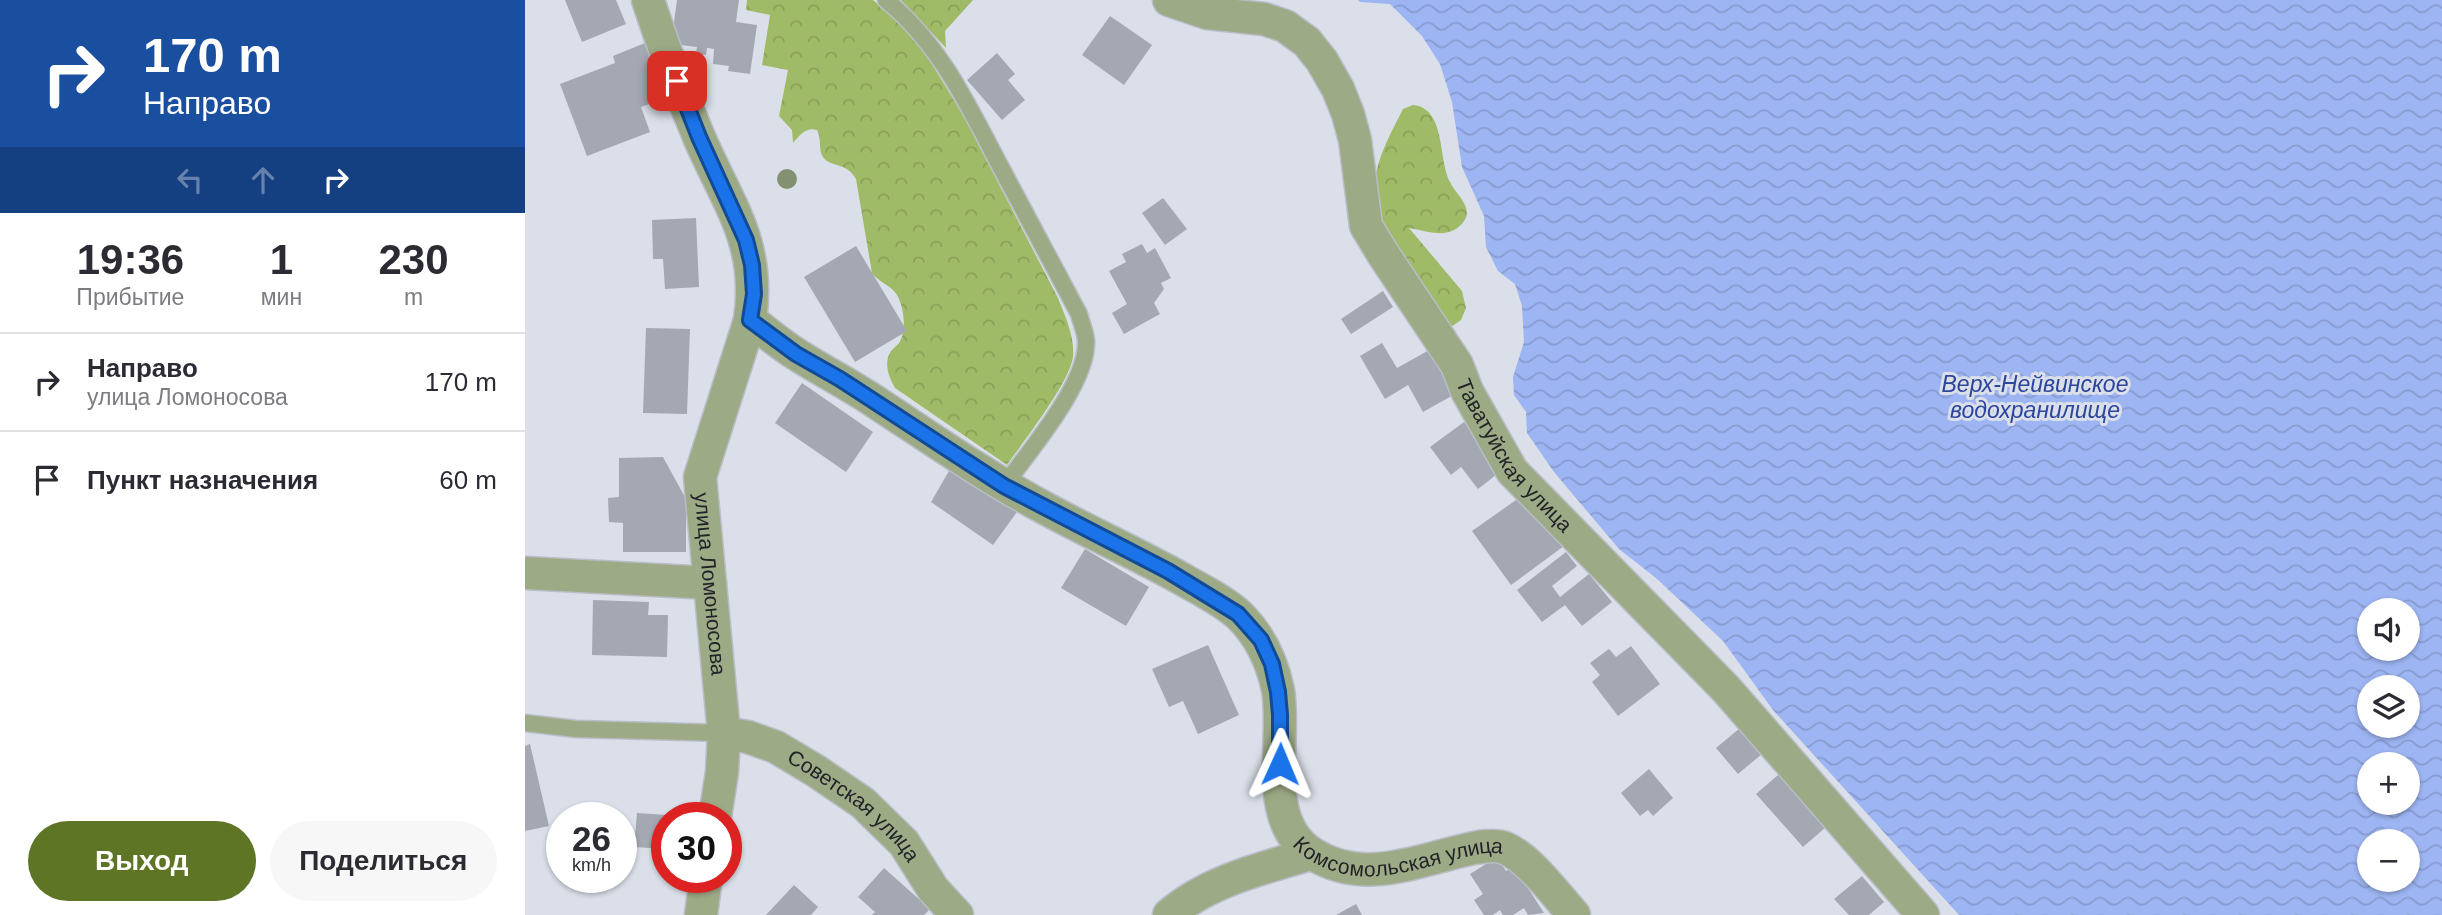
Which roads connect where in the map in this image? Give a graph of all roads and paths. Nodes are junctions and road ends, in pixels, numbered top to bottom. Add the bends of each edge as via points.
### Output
1 (648, 0) edge
2 (886, 0) edge
3 (1168, 0) edge
4 (750, 320) junction
5 (1004, 486) junction
6 (525, 573) edge
7 (710, 583) junction
8 (525, 723) edge
9 (724, 733) junction
10 (717, 802) edge
11 (1311, 854) junction
12 (704, 893) edge
13 (701, 915) edge
14 (957, 915) edge
15 (1169, 915) edge
16 (1574, 915) edge
17 (1923, 915) edge

1 - 4 street, улица Ломоносова via 699,137 746,240 754,294
2 - 5 lane via 927,40 962,93 1079,314 1086,340 1072,389
3 - 17 street, Таватуйская улица via 1207,13 1264,19 1285,26 1307,42 1338,89 1348,114 1366,226 1457,365 1512,471 1726,689
4 - 5 street, Комсомольская улица
4 - 7 street, улица Ломоносова via 700,477
5 - 11 street, Комсомольская улица via 1205,592 1238,614 1261,640 1278,692 1282,809 1287,825
6 - 7 street
7 - 9 street, улица Ломоносова
8 - 9 lane
9 - 10 street, улица Ломоносова
9 - 14 street, Советская улица via 776,747 863,803 904,844 933,889
11 - 15 street via 1203,892
11 - 16 street, Комсомольская улица via 1366,871 1474,848 1502,847 1523,860
12 - 13 street

